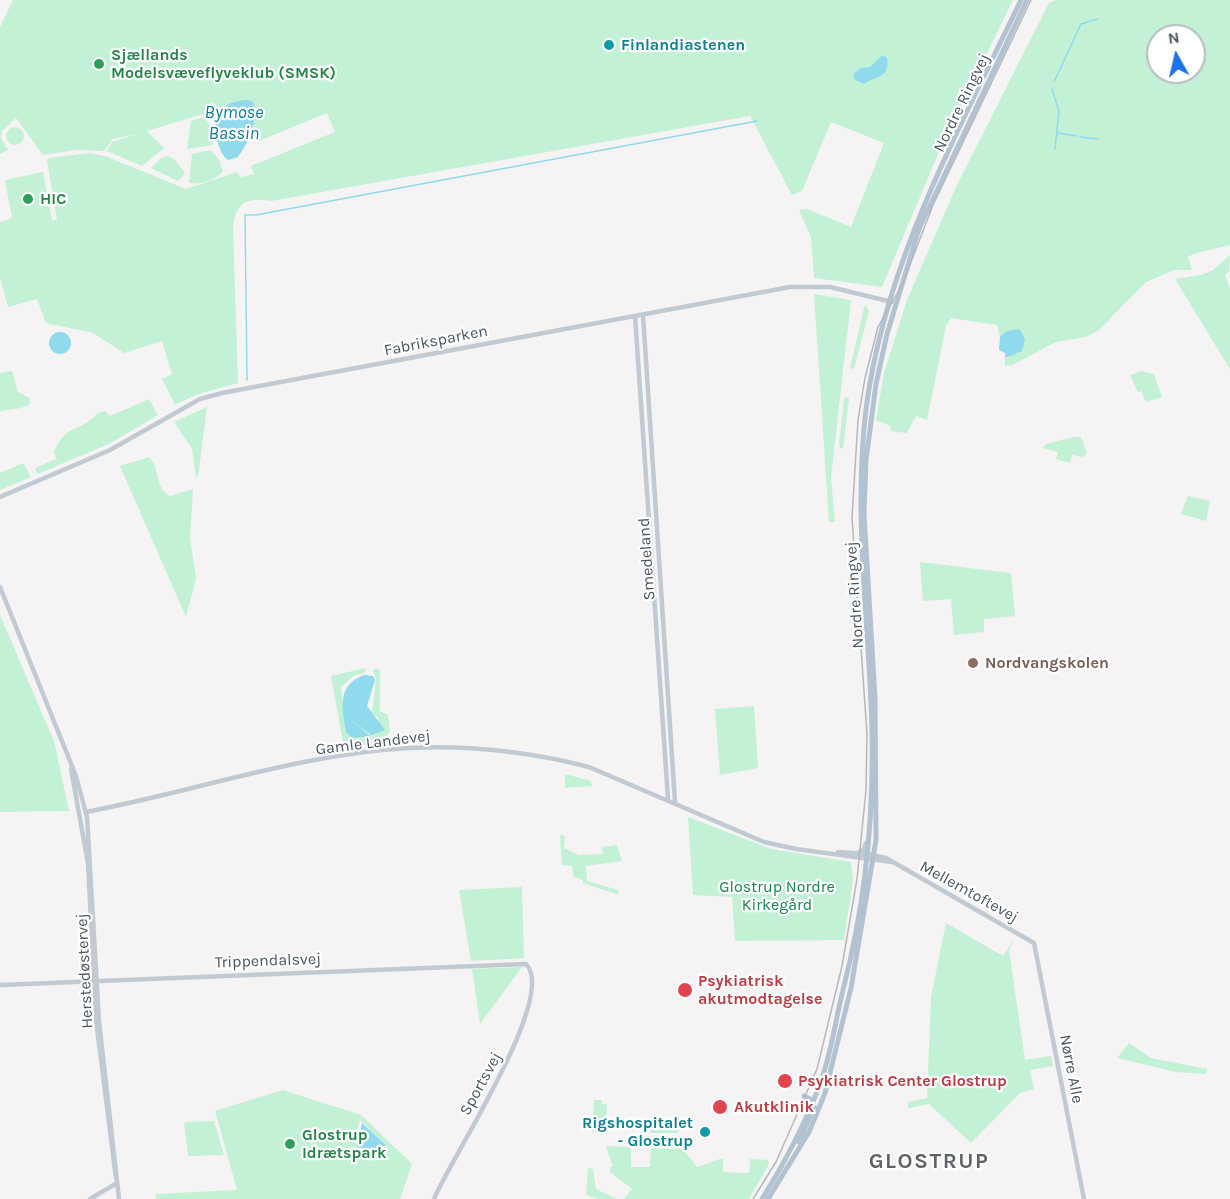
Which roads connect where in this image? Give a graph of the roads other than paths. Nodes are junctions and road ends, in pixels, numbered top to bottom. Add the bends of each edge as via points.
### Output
1 (1022, 0) edge
2 (1027, 0) edge
3 (892, 302) junction
4 (643, 315) junction
5 (635, 316) junction
6 (0, 496) edge
7 (658, 545) junction
8 (651, 546) junction
9 (0, 587) edge
10 (69, 760) junction
11 (668, 799) junction
12 (675, 802) junction
13 (86, 812) junction
14 (871, 813) junction
15 (875, 846) junction
16 (829, 853) junction
17 (858, 853) junction
18 (870, 858) junction
19 (892, 862) junction
20 (1034, 943) joint
21 (530, 974) joint
22 (95, 981) junction
23 (0, 985) edge
24 (843, 987) junction
25 (844, 1018) junction
26 (829, 1052) junction
27 (813, 1101) junction
28 (795, 1155) junction
29 (117, 1183) junction
30 (90, 1199) edge
31 (119, 1199) edge
32 (434, 1199) edge
33 (762, 1199) edge
34 (768, 1199) edge
35 (1084, 1199) edge

1 - 3 main road, Nordre Ringvej via 917,220
2 - 3 main road, Nordre Ringvej via 928,207
3 - 4 street, Fabriksparken via 842,289 805,286
3 - 14 main road, Nordre Ringvej via 869,390 859,495 872,727
3 - 15 main road, Nordre Ringvej via 876,384 864,488 876,733
4 - 5 street, Fabriksparken
4 - 7 street, Smedeland
5 - 6 street, Fabriksparken via 206,397 110,450
5 - 8 street, Smedeland
7 - 8 street
7 - 12 street, Smedeland
8 - 11 street, Smedeland
9 - 10 street, Herstedøstervej
10 - 13 street, Herstedøstervej
10 - 22 street, Herstedøstervej via 88,863
11 - 12 street, Gamle Landevej
11 - 13 street, Gamle Landevej via 561,759 489,749 436,747 337,757
12 - 16 street, Gamle Landevej via 764,842
13 - 22 street, Herstedøstervej
14 - 17 main road via 866,847
14 - 18 main road, Nordre Ringvej
15 - 18 main road, Nordre Ringvej
15 - 19 street, Mellemtoftevej
16 - 17 street, Gamle Landevej
16 - 18 street, Gamle Landevej
17 - 18 street, Gamle Landevej
18 - 19 street, Mellemtoftevej
18 - 24 main road, Nordre Ringvej
18 - 25 main road, Nordre Ringvej
19 - 20 street, Mellemtoftevej
20 - 35 street, Nørre Alle
21 - 22 street, Trippendalsvej via 528,966 522,963
21 - 32 street, Sportsvej via 528,1003 517,1043
22 - 23 street, Trippendalsvej
22 - 29 street, Herstedøstervej
24 - 25 main road via 847,990
24 - 26 main road, Nordre Ringvej
25 - 28 main road, Nordre Ringvej via 823,1098
26 - 27 main road, Nordre Ringvej
26 - 27 main road via 812,1094 804,1096
27 - 28 main road via 813,1111
27 - 33 main road, Nordre Ringvej
28 - 34 main road, Nordre Ringvej
29 - 30 street
29 - 31 street, Herstedøstervej

